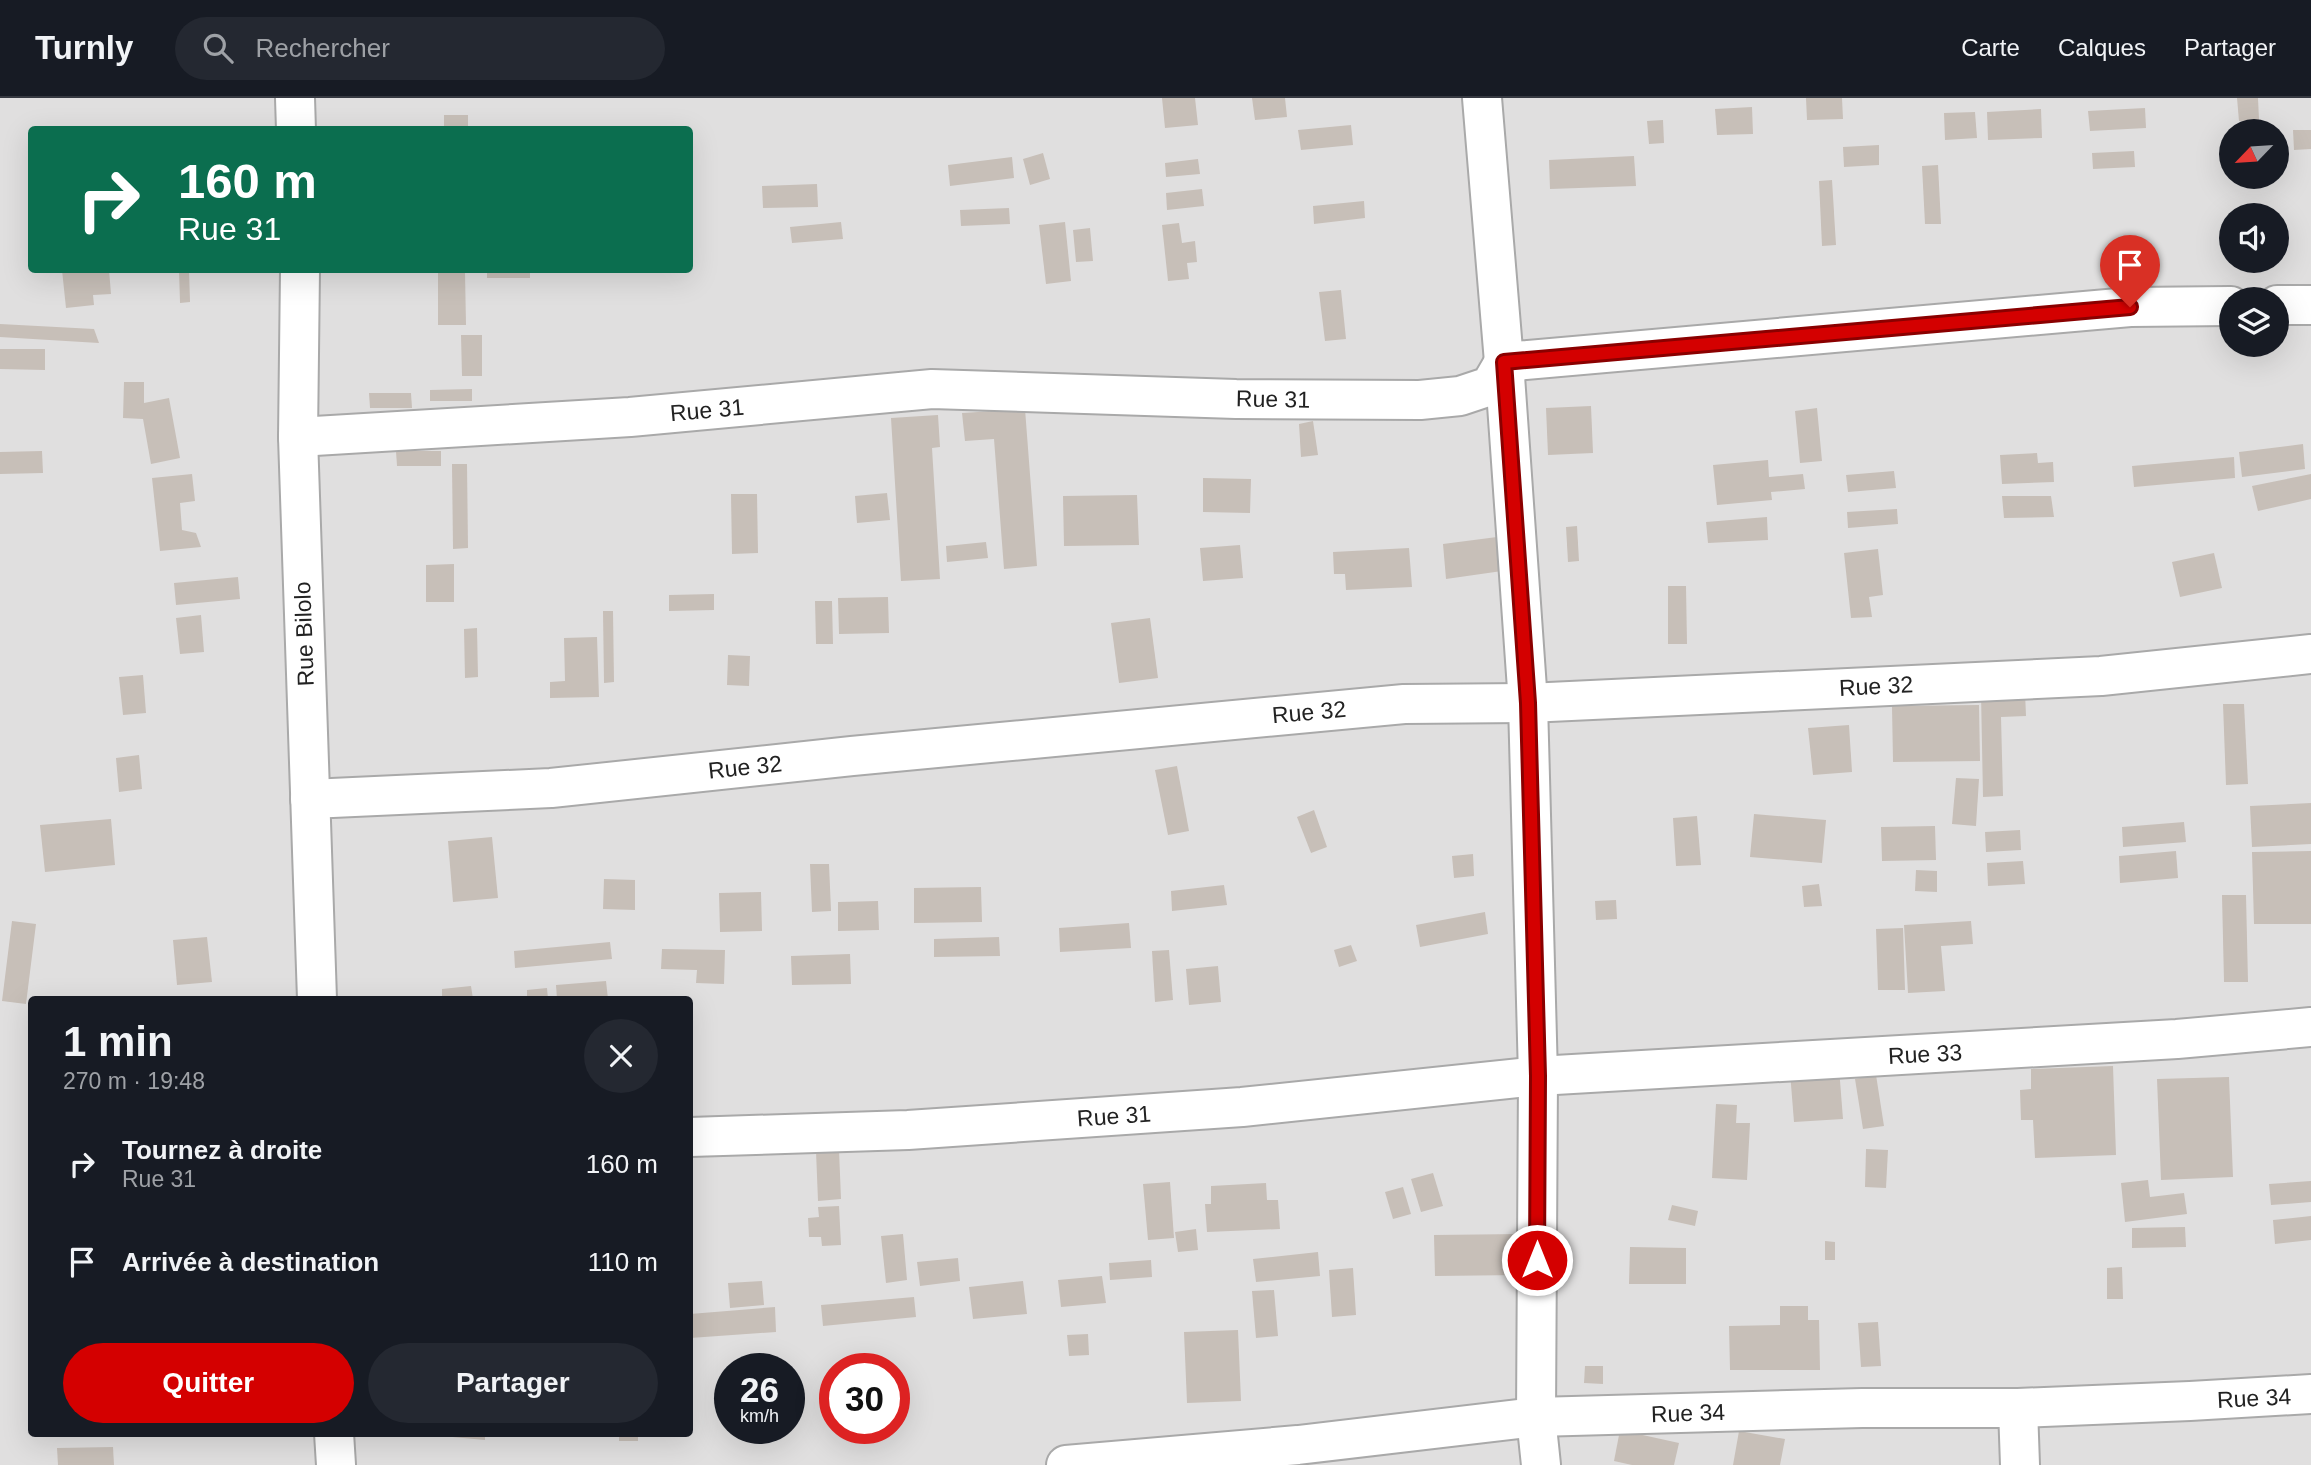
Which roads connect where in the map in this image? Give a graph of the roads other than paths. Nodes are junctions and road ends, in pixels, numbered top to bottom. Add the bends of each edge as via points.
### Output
1 (295, 98) edge
2 (1482, 98) edge
3 (296, 126) edge
4 (300, 273) edge
5 (2289, 305) edge
6 (2311, 305) edge
7 (2219, 306) edge
8 (1504, 362) junction
9 (298, 437) junction
10 (2311, 654) edge
11 (1528, 703) junction
12 (310, 799) junction
13 (317, 996) edge
14 (2311, 1027) edge
15 (1538, 1076) junction
16 (693, 1137) edge
17 (2311, 1394) edge
18 (2018, 1408) junction
19 (1536, 1417) junction
20 (334, 1437) edge
21 (336, 1465) edge
22 (1066, 1465) edge
23 (1541, 1465) edge
24 (2021, 1465) edge

1 - 3 street
2 - 8 street
4 - 9 street, Rue Bilolo
5 - 6 street
7 - 8 street via 2130,307
8 - 9 street, Rue 31 via 1490,386 1460,396 1420,400 932,389 630,417
8 - 11 street
9 - 12 street, Rue Bilolo
10 - 11 street, Rue 32 via 2101,676
11 - 12 street, Rue 32 via 1404,704 551,788
11 - 15 street
12 - 13 street, Rue Bilolo
14 - 15 street, Rue 33
15 - 16 street, Rue 31 via 1242,1107 908,1130
15 - 19 street
17 - 18 street, Rue 34
18 - 19 street, Rue 34
18 - 24 street
19 - 22 street, Rue 34 via 1298,1445
19 - 23 street
20 - 21 street

